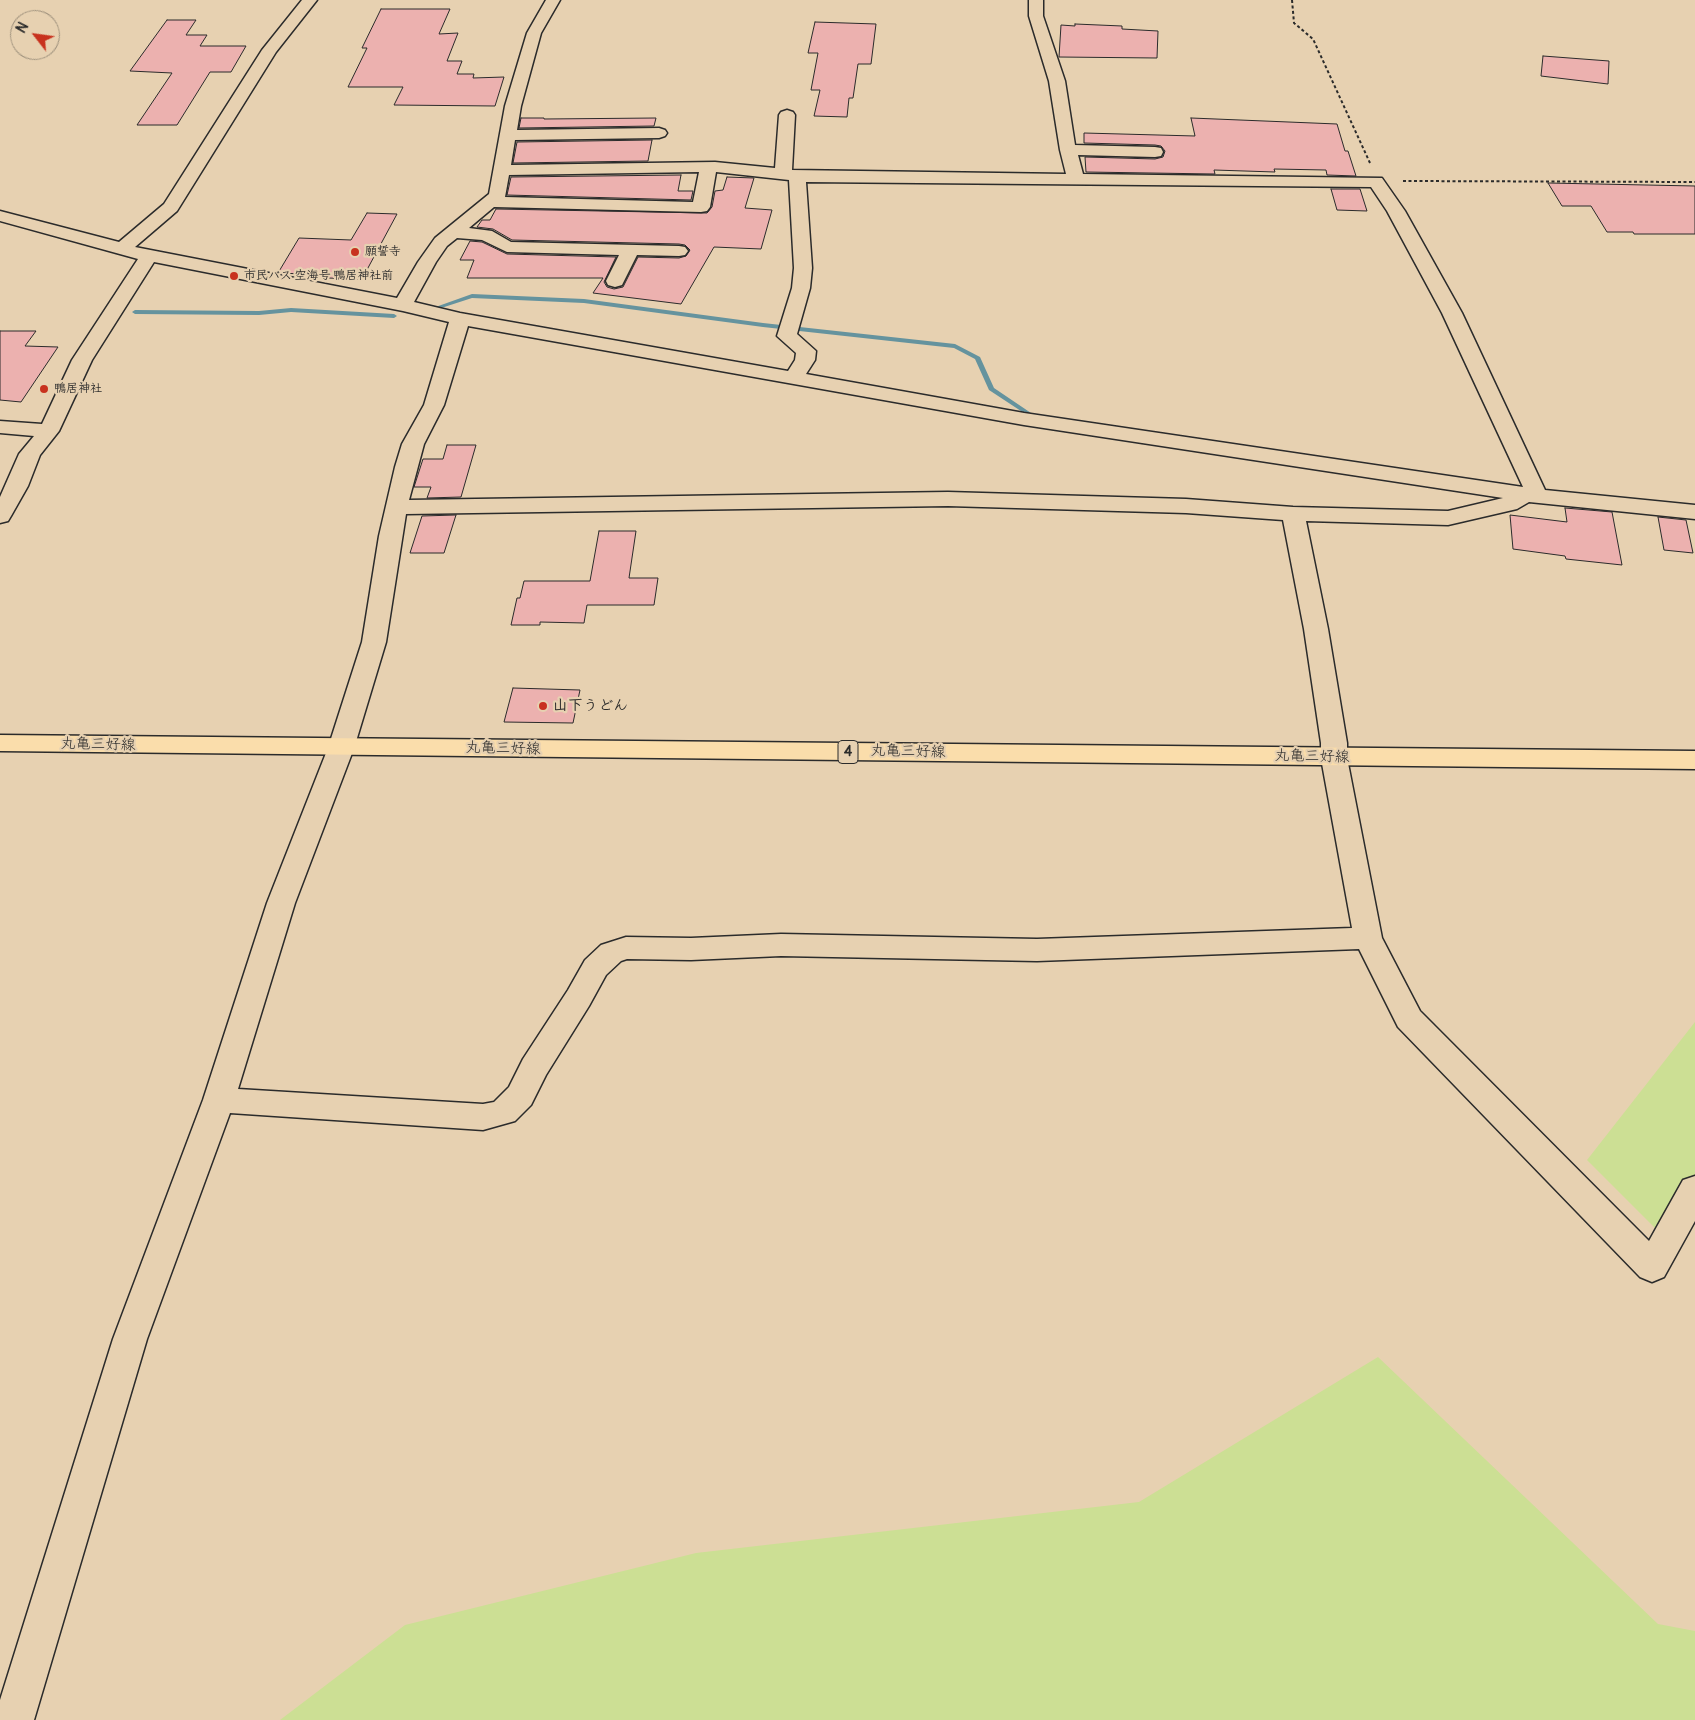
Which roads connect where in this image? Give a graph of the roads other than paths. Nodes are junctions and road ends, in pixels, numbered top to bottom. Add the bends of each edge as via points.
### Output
1 (310, 0) edge
2 (553, 0) edge
3 (1036, 0) edge
4 (787, 116) dead end
5 (659, 134) dead end
6 (508, 135) junction
7 (1068, 150) junction
8 (1155, 152) dead end
9 (709, 167) junction
10 (502, 170) junction
11 (790, 174) junction
12 (1076, 180) junction
13 (488, 202) junction
14 (0, 216) edge
15 (451, 232) junction
16 (122, 249) junction
17 (631, 250) junction
18 (680, 251) dead end
19 (149, 256) junction
20 (616, 281) dead end
21 (403, 305) junction
22 (460, 319) junction
23 (794, 378) junction
24 (0, 427) edge
25 (49, 431) junction
26 (1530, 492) junction
27 (398, 507) junction
28 (1695, 512) edge
29 (1293, 514) junction
30 (0, 516) edge
31 (0, 743) edge
32 (340, 748) junction
33 (1334, 758) junction
34 (1695, 760) edge
35 (1368, 938) junction
36 (219, 1100) junction
37 (1695, 1190) edge
38 (14, 1720) edge

1 - 16 street via 270,50 170,207
2 - 6 street via 534,33
3 - 7 street via 1036,16 1057,81
4 - 11 street
5 - 6 street
6 - 10 street
7 - 8 street
7 - 12 street
9 - 10 street
9 - 11 street
9 - 13 street via 701,207
10 - 13 street via 497,196
11 - 12 street
11 - 23 street via 803,268 801,288 787,336 806,351 805,360
12 - 26 street via 1376,182 1396,211 1452,314
13 - 15 street
14 - 16 street
15 - 17 street via 486,235 507,247
15 - 21 street via 427,262
16 - 19 street
17 - 18 street
17 - 20 street
19 - 21 street
19 - 25 street via 82,360
21 - 22 street
22 - 23 street
22 - 27 street via 434,405 413,444
23 - 26 street via 1024,419
24 - 25 street
25 - 30 street via 30,454
26 - 28 street
26 - 29 street via 1509,504 1448,518
27 - 29 street via 948,499 1186,506
27 - 32 street via 390,536 374,642
29 - 33 street via 1316,630
31 - 32 main road, 丸亀三好線 / 4
32 - 33 main road, 丸亀三好線 / 4
32 - 36 street via 281,904
33 - 34 main road, 丸亀三好線 / 4
33 - 35 street
35 - 36 street via 1037,950 781,945 626,948 611,953 595,968 520,1096 504,1112 483,1117
35 - 37 street via 1409,1019 1652,1267
36 - 38 street via 130,1339

